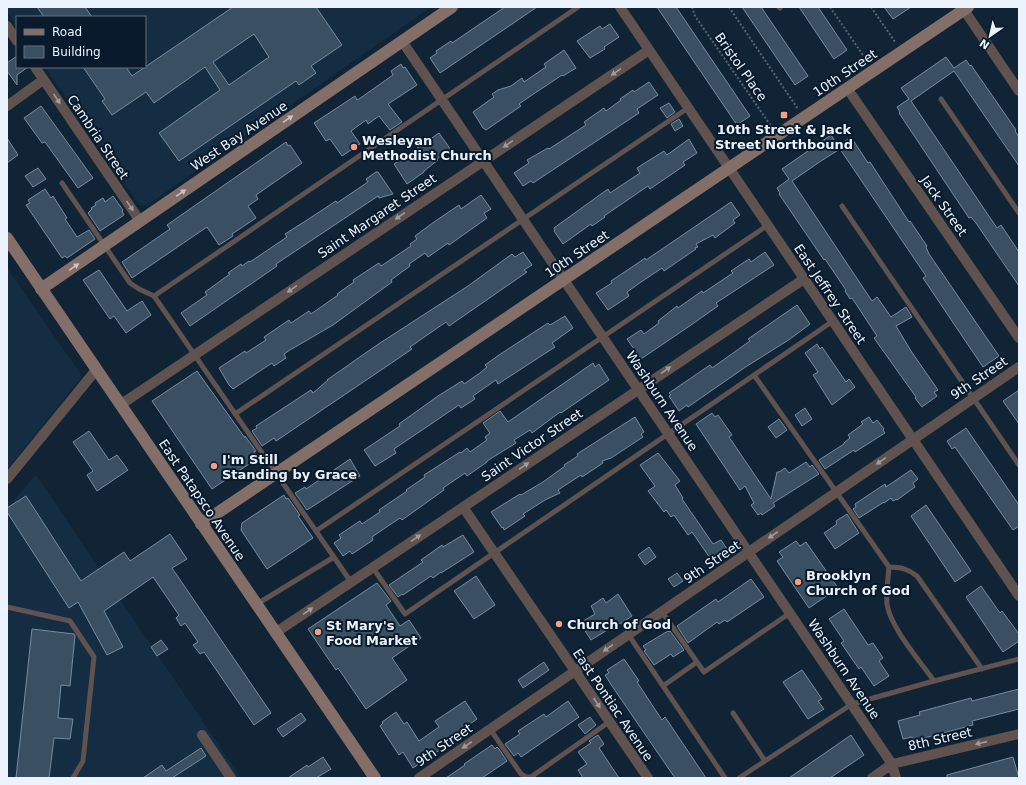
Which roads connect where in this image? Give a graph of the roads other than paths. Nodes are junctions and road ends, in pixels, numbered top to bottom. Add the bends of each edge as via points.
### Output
1 (452, 7) edge
2 (578, 7) edge
3 (620, 7) edge
4 (966, 8) edge
5 (7, 26) edge
6 (16, 40) edge
7 (402, 41) junction
8 (649, 50) junction
9 (36, 68) edge
10 (44, 80) junction
11 (847, 88) junction
12 (1019, 91) edge
13 (941, 99) dead end
14 (442, 100) junction
15 (7, 106) edge
16 (688, 108) junction
17 (483, 161) junction
18 (729, 168) junction
19 (62, 183) dead end
20 (842, 206) dead end
21 (1019, 213) edge
22 (523, 220) junction
23 (140, 221) junction
24 (768, 225) junction
25 (7, 238) edge
26 (104, 246) junction
27 (804, 278) junction
28 (564, 279) junction
29 (42, 289) junction
30 (154, 296) junction
31 (833, 321) junction
32 (602, 336) junction
33 (1019, 338) edge
34 (194, 354) junction
35 (1019, 367) edge
36 (96, 370) junction
37 (754, 374) junction
38 (638, 389) junction
39 (974, 398) junction
40 (120, 404) junction
41 (235, 414) junction
42 (668, 434) junction
43 (913, 440) junction
44 (1019, 465) edge
45 (276, 473) junction
46 (7, 479) edge
47 (836, 492) junction
48 (463, 507) junction
49 (201, 524) junction
50 (316, 531) junction
51 (748, 552) junction
52 (494, 553) junction
53 (334, 557) junction
54 (889, 566) junction
55 (373, 568) junction
56 (351, 582) junction
57 (1019, 596) edge
58 (256, 605) junction
59 (7, 607) edge
60 (662, 612) junction
61 (790, 613) junction
62 (276, 632) junction
63 (628, 634) junction
64 (1019, 659) edge
65 (697, 662) junction
66 (982, 669) junction
67 (575, 671) junction
68 (934, 681) junction
69 (663, 686) junction
70 (852, 704) junction
71 (733, 713) dead end
72 (609, 722) junction
73 (490, 729) junction
74 (1019, 734) edge
75 (202, 735) dead end
76 (765, 761) junction
77 (892, 764) junction
78 (73, 778) edge
79 (231, 778) edge
80 (375, 778) edge
81 (419, 778) edge
82 (648, 778) edge
83 (725, 778) edge
84 (739, 778) edge
85 (872, 778) edge
86 (896, 778) edge

1 - 7 street, West Bay Avenue
2 - 14 lane
3 - 8 street, East Jeffrey Street
4 - 11 street, 10th Street
4 - 12 street
5 - 6 street
7 - 14 street, Washburn Avenue
23 -> 7 street, West Bay Avenue
8 - 16 street, East Jeffrey Street
8 -> 17 street, Saint Margaret Street
9 - 10 street, Cambria Street
10 - 15 street
10 -> 23 street, Cambria Street
11 - 18 street, 10th Street
11 - 33 street, Jack Street
13 - 21 lane
14 - 17 street, Washburn Avenue
14 - 30 lane
16 - 18 street, East Jeffrey Street
16 - 22 lane
17 - 22 street, Washburn Avenue
17 -> 34 street, Saint Margaret Street
18 - 24 street, East Jeffrey Street
18 - 28 street, 10th Street
19 - 26 lane
20 - 39 lane
22 - 28 street, Washburn Avenue
22 - 41 lane
23 - 26 street, West Bay Avenue
24 - 27 street, East Jeffrey Street
24 - 32 lane
25 - 29 street, East Patapsco Avenue
29 -> 26 street, West Bay Avenue
26 - 30 lane via 130,283
27 - 31 street, East Jeffrey Street
38 -> 27 street, Saint Victor Street
28 - 32 street, Washburn Avenue
28 - 45 street, 10th Street
29 - 36 street, East Patapsco Avenue
30 - 34 lane
31 - 37 lane
31 - 43 street, East Jeffrey Street
32 - 38 street, Washburn Avenue
32 - 50 lane
34 - 40 street, Saint Margaret Street
34 - 41 lane
35 - 39 street, 9th Street
36 - 40 street, East Patapsco Avenue
36 - 46 street
37 - 42 lane
37 - 47 lane
38 - 42 street, Washburn Avenue
48 -> 38 street, Saint Victor Street
39 - 43 street, 9th Street
39 - 44 lane
40 - 49 street, East Patapsco Avenue
41 - 45 lane
42 - 51 street, Washburn Avenue
42 - 52 lane
43 -> 47 street, 9th Street
43 - 57 street, East Jeffrey Street
45 - 49 street, 10th Street
45 - 50 lane
47 -> 51 street, 9th Street
47 - 54 lane
48 - 52 street, East Pontiac Avenue
55 -> 48 street, Saint Victor Street
49 - 58 street, East Patapsco Avenue
50 - 53 lane
51 - 60 street, 9th Street
51 - 61 street, Washburn Avenue
52 - 55 lane via 405,614
52 - 67 street, East Pontiac Avenue
53 - 56 lane
53 - 58 lane
54 - 66 lane via 901,566 917,576
54 - 68 lane via 887,603 890,616
55 - 56 street, Saint Victor Street
62 -> 56 street, Saint Victor Street
58 - 62 street, East Patapsco Avenue
59 - 78 lane via 70,621 94,657 83,761
60 - 63 street, 9th Street
60 - 65 lane
61 - 65 lane via 704,672
61 - 70 street, Washburn Avenue
62 - 80 street, East Patapsco Avenue
63 -> 67 street, 9th Street
63 - 69 lane
64 - 66 lane
65 - 69 lane
66 - 68 lane
67 -> 72 street, East Pontiac Avenue
67 - 73 street, 9th Street
68 - 70 lane
69 - 83 lane
70 - 76 lane
70 - 77 street, Washburn Avenue
71 - 76 lane
72 - 73 lane via 526,778
72 - 82 street, East Pontiac Avenue
73 -> 81 street, 9th Street
74 -> 77 street, 8th Street
75 - 79 street
76 - 84 lane
77 - 85 street, 8th Street
77 - 86 street, Washburn Avenue

